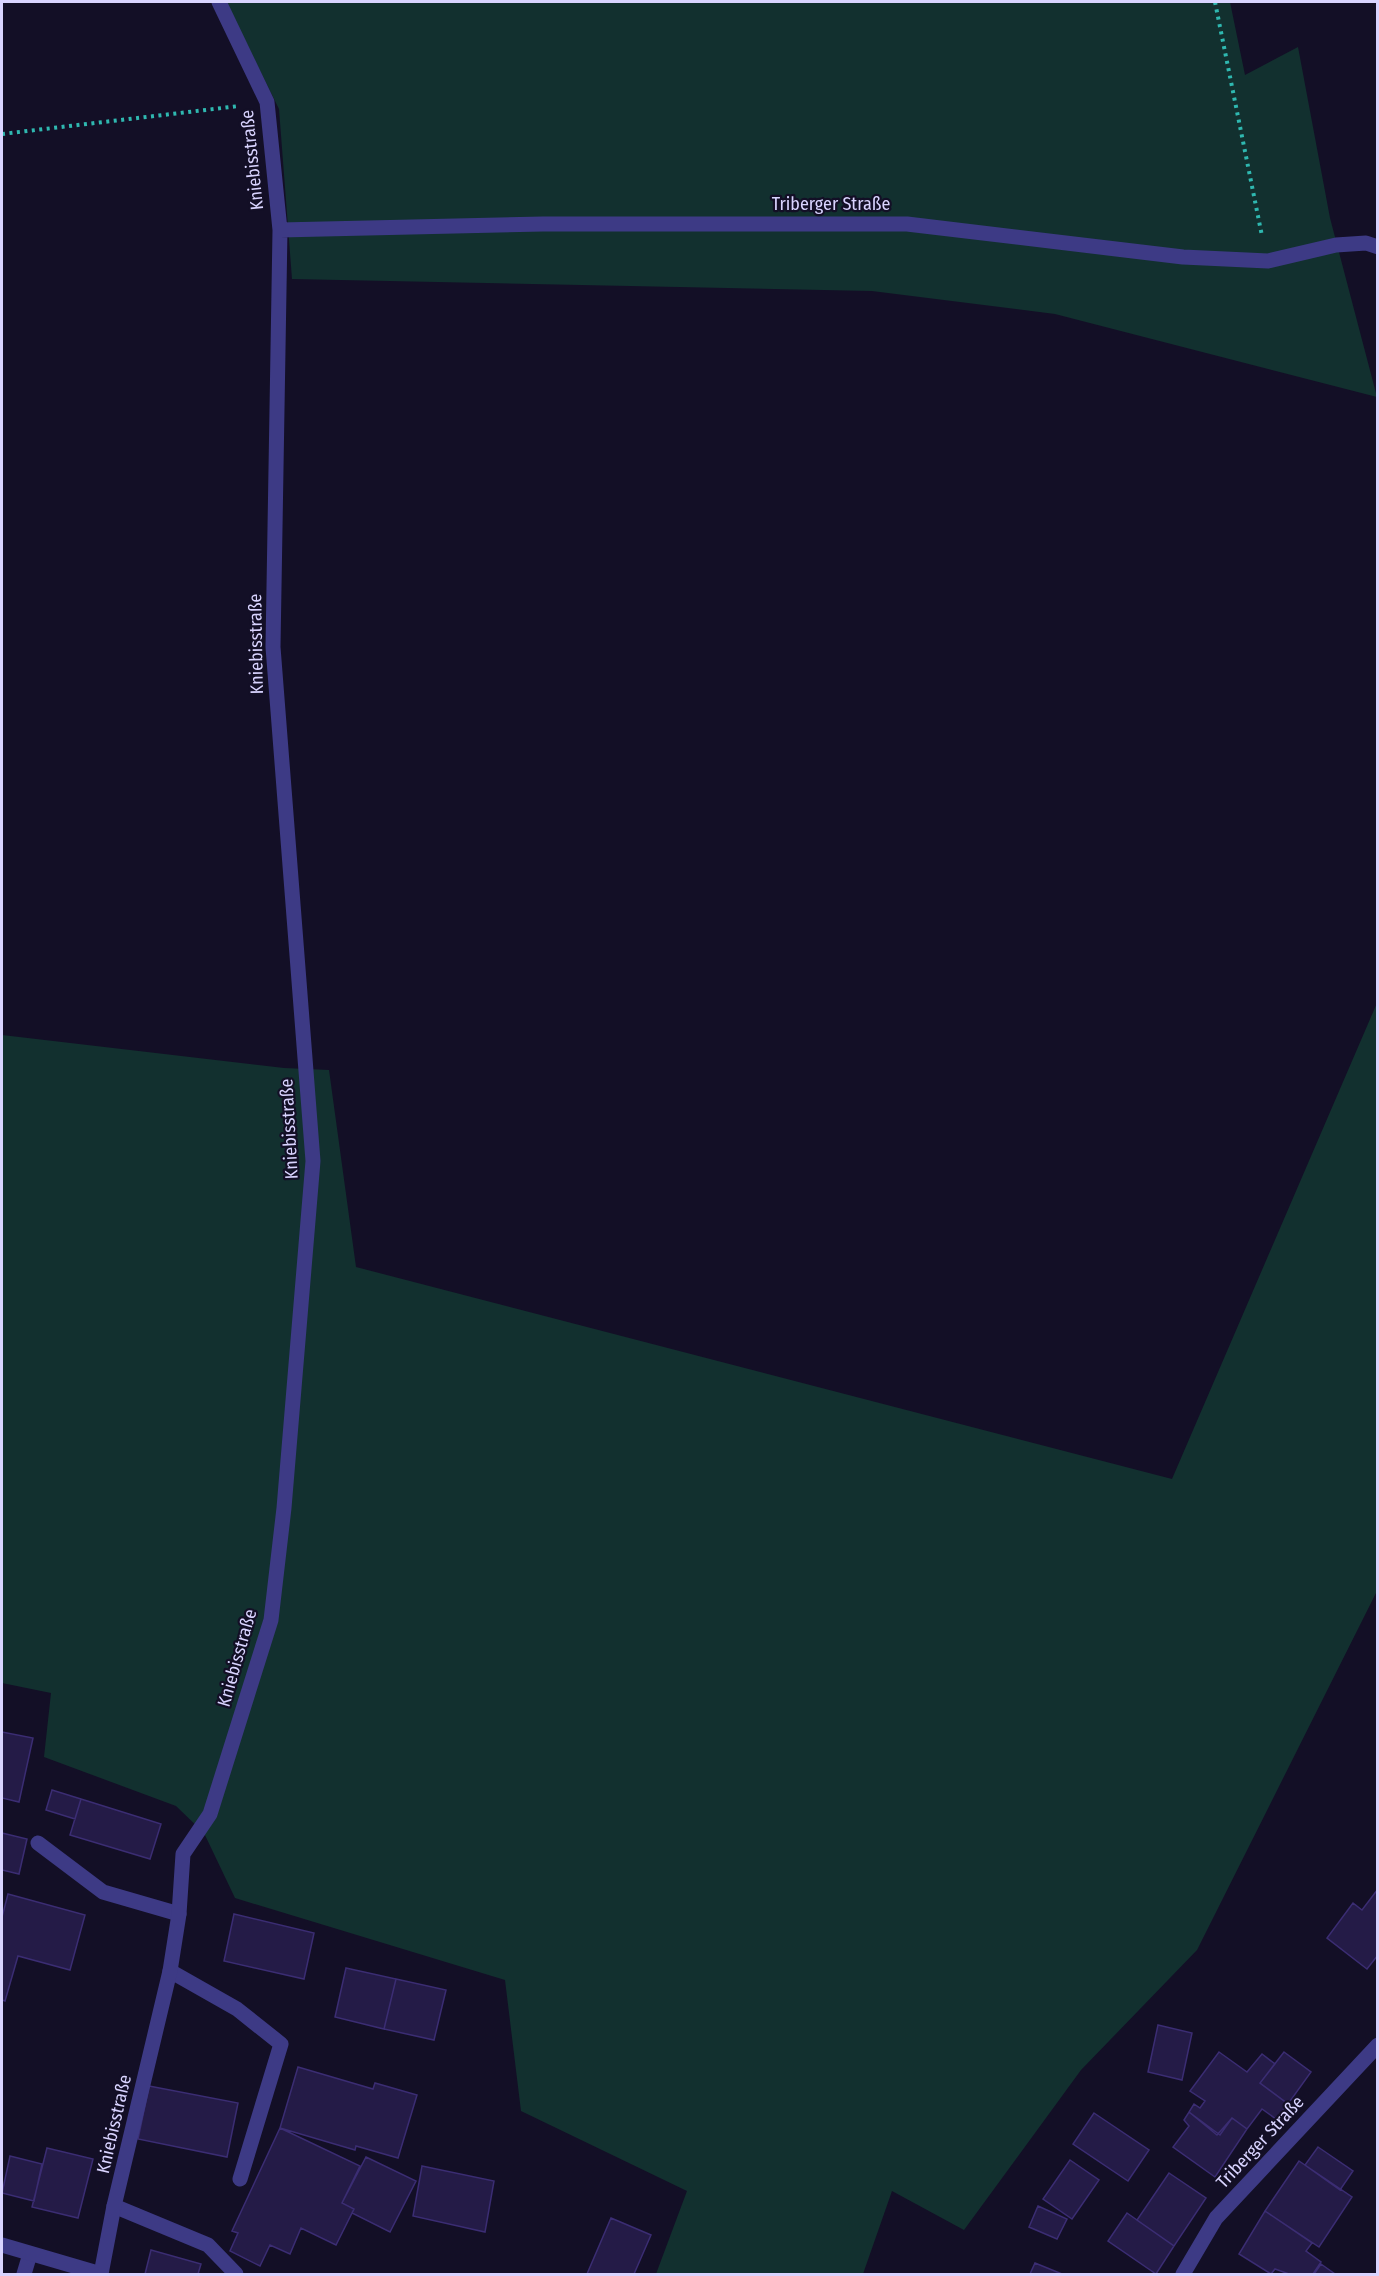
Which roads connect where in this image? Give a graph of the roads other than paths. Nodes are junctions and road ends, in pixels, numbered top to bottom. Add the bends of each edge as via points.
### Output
1 (219, 2) edge
2 (280, 230) junction
3 (1377, 247) edge
4 (38, 1843) dead end
5 (179, 1914) junction
6 (170, 1971) junction
7 (1377, 2045) edge
8 (240, 2179) dead end
9 (114, 2206) junction
10 (2, 2245) edge
11 (30, 2254) junction
12 (24, 2274) edge
13 (101, 2274) edge
14 (236, 2274) edge
15 (1183, 2274) edge

1 - 2 street, Kniebisstraße via 267,102
2 - 3 street, Triberger Straße via 555,224 907,224 1183,257 1268,261 1336,245 1366,243
2 - 5 street, Kniebisstraße via 273,647 313,1161 271,1620 210,1814 183,1854
4 - 5 street via 103,1892
5 - 6 street, Kniebisstraße
6 - 8 street via 237,2008 281,2044
6 - 9 street, Kniebisstraße
7 - 15 street, Triberger Straße via 1216,2218
9 - 13 street, Kniebisstraße
9 - 14 street via 208,2245
10 - 11 street
11 - 12 street
11 - 13 street

